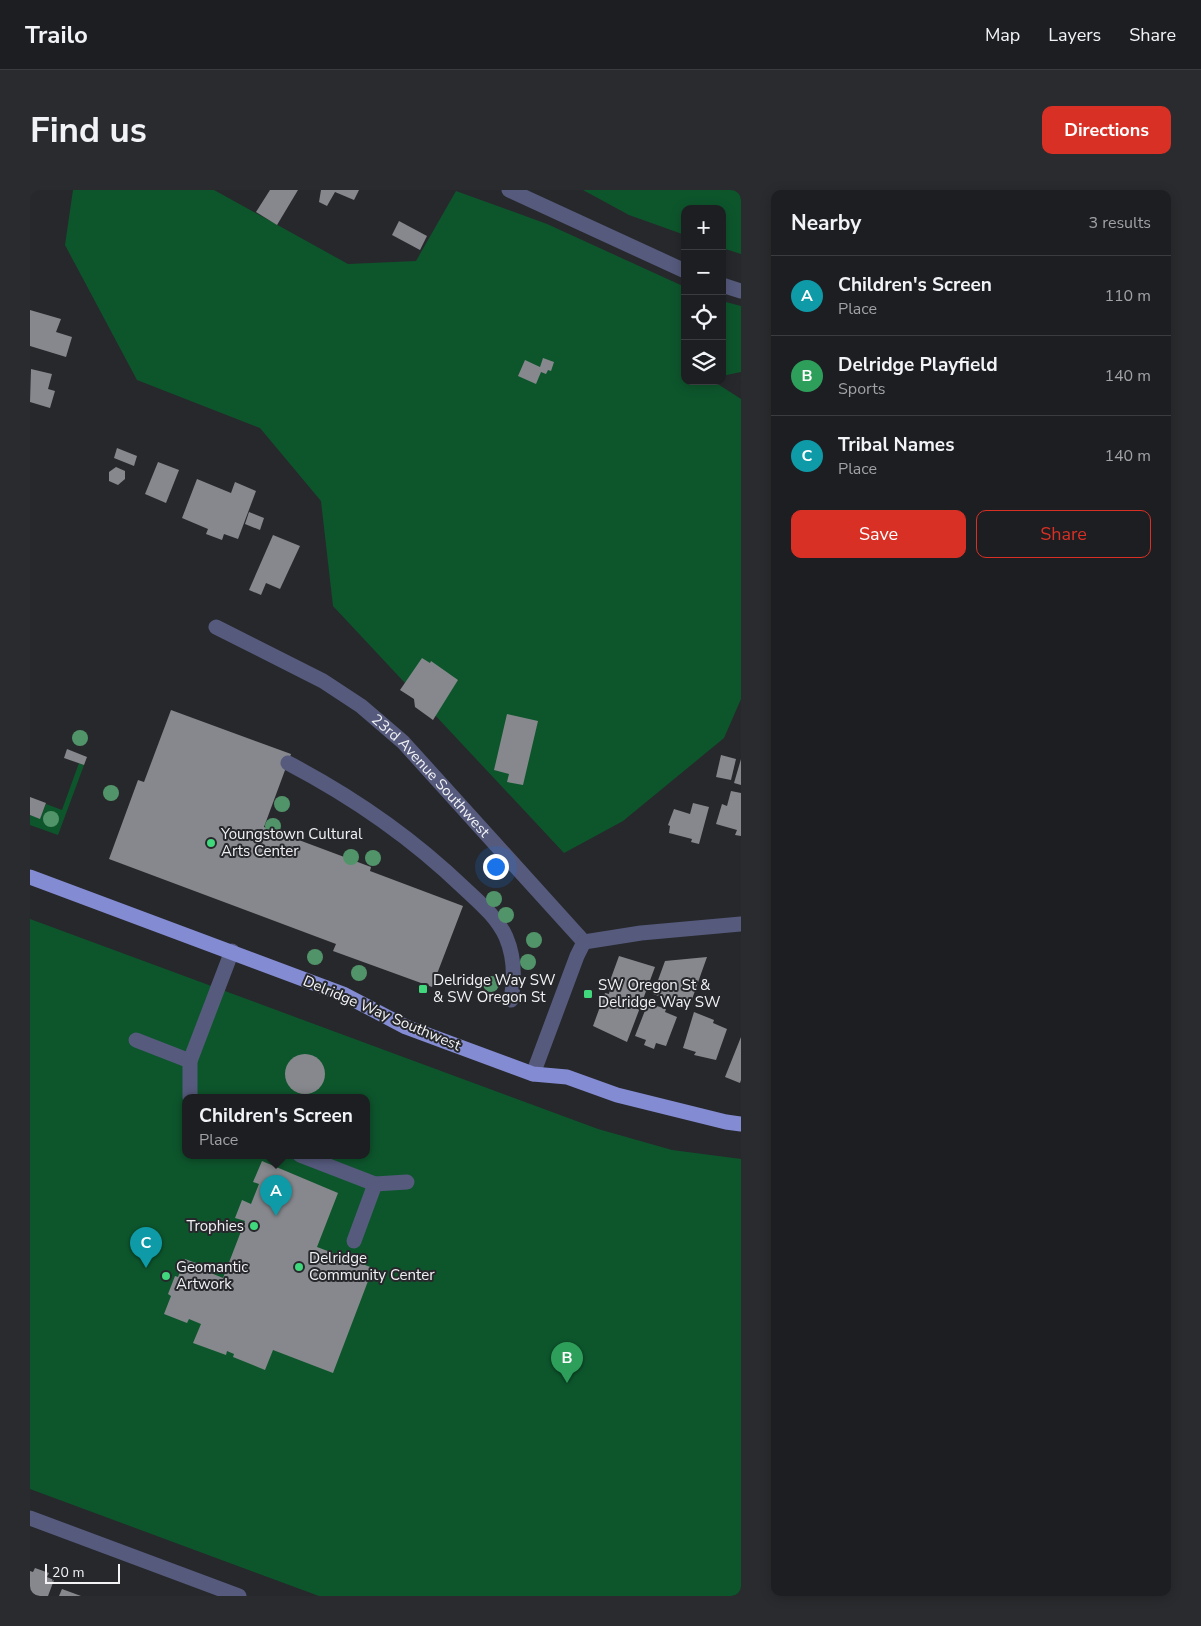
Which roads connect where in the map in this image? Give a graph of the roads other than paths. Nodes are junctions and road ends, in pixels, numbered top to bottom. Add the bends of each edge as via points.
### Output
1 (509, 190) edge
2 (681, 269) edge
3 (726, 286) edge
4 (741, 291) edge
5 (216, 627) dead end
6 (288, 764) dead end
7 (30, 877) edge
8 (741, 924) edge
9 (584, 942) junction
10 (232, 952) junction
11 (511, 1000) dead end
12 (136, 1040) dead end
13 (190, 1060) junction
14 (534, 1074) junction
15 (190, 1094) edge
16 (741, 1124) edge
17 (310, 1159) edge
18 (407, 1182) dead end
19 (375, 1184) junction
20 (354, 1241) dead end
21 (30, 1518) edge
22 (239, 1596) edge

1 - 2 street
3 - 4 street
5 - 9 street, 23rd Avenue Southwest via 323,681 361,706 403,742
6 - 11 street via 332,786 408,838 489,912 506,936 511,951 514,983
7 - 10 main road, Delridge Way Southwest
8 - 9 street
9 - 14 street via 576,956
10 - 13 street
10 - 14 main road, Delridge Way Southwest via 344,994 406,1027
12 - 13 street
13 - 15 street
14 - 16 main road, Delridge Way Southwest via 567,1077 617,1095
17 - 19 street
18 - 19 street
19 - 20 street
21 - 22 street

